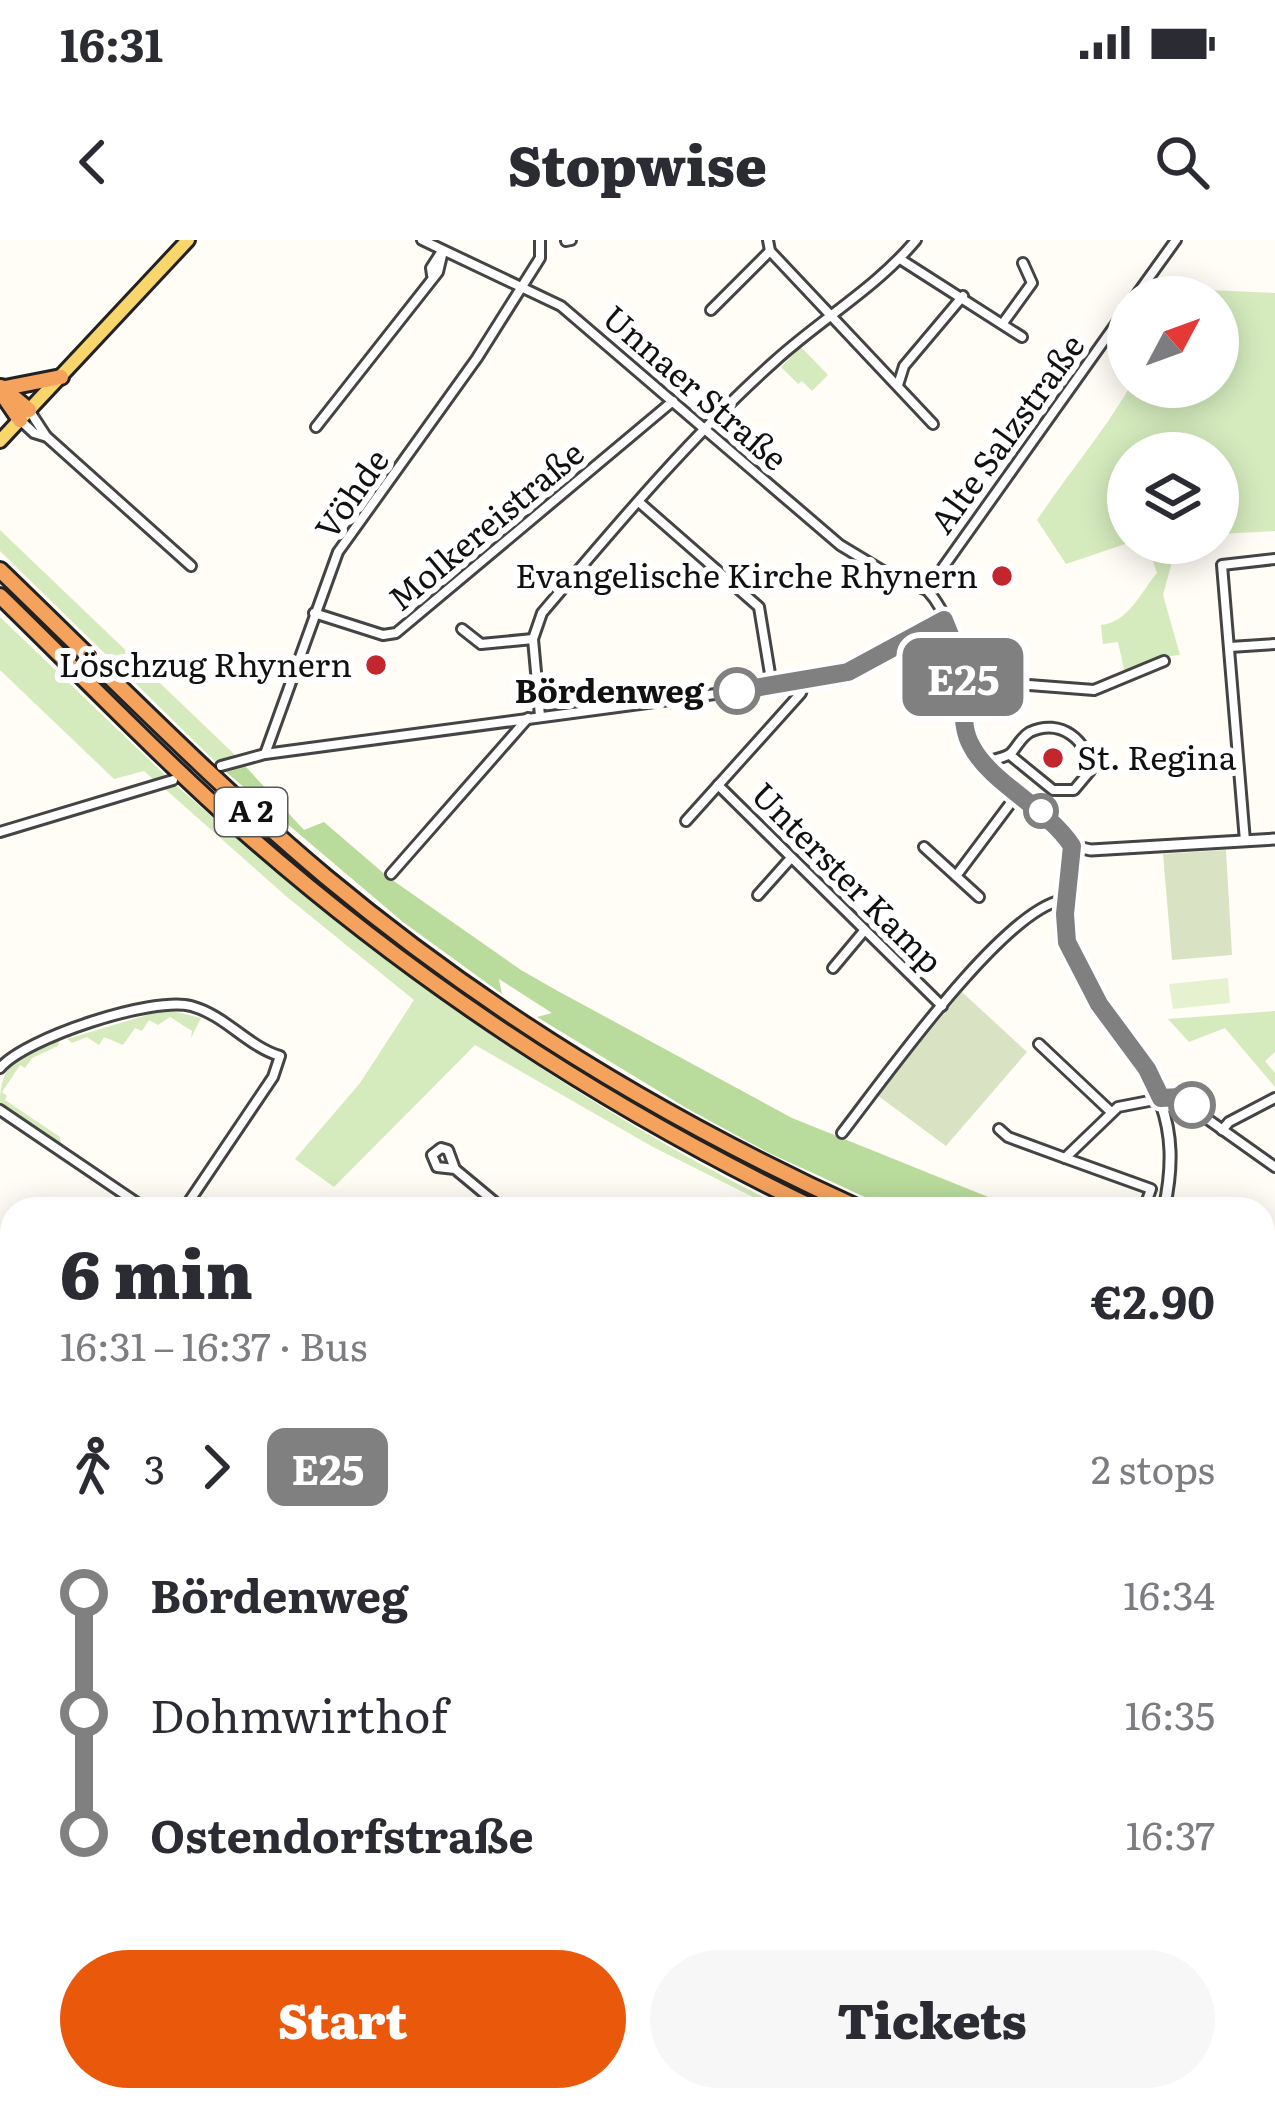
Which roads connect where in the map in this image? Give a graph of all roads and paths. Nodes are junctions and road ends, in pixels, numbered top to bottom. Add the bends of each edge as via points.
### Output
1 (188, 240) edge
2 (422, 240) edge
3 (540, 240) edge
4 (916, 240) edge
5 (1176, 240) edge
6 (769, 245) edge
7 (443, 250) junction
8 (900, 259) junction
9 (1023, 263) dead end
10 (1150, 276) edge
11 (523, 285) junction
12 (963, 296) junction
13 (711, 310) dead end
14 (828, 316) junction
15 (1003, 323) junction
16 (1022, 337) dead end
17 (1107, 337) edge
18 (62, 377) junction
19 (898, 386) junction
20 (2, 388) edge
21 (673, 401) junction
22 (25, 415) junction
23 (933, 424) dead end
24 (316, 427) dead end
25 (706, 430) junction
26 (0, 441) edge
27 (640, 503) junction
28 (1275, 560) edge
29 (191, 566) dead end
30 (0, 570) edge
31 (927, 590) junction
32 (0, 596) edge
33 (314, 613) junction
34 (944, 620) junction
35 (462, 629) dead end
36 (532, 639) junction
37 (1275, 644) edge
38 (1230, 646) junction
39 (1164, 661) dead end
40 (963, 680) junction
41 (804, 682) junction
42 (772, 686) junction
43 (540, 716) junction
44 (528, 718) junction
45 (265, 754) junction
46 (1010, 755) junction
47 (986, 763) junction
48 (221, 766) dead end
49 (173, 781) dead end
50 (718, 785) junction
51 (1019, 792) junction
52 (686, 821) dead end
53 (0, 832) edge
54 (1275, 839) edge
55 (1245, 842) junction
56 (1072, 846) junction
57 (925, 848) dead end
58 (791, 858) junction
59 (392, 874) dead end
60 (956, 876) junction
61 (758, 895) dead end
62 (980, 897) dead end
63 (1067, 900) junction
64 (864, 932) junction
65 (833, 968) dead end
66 (942, 1006) junction
67 (1039, 1044) dead end
68 (0, 1068) edge
69 (1161, 1098) junction
70 (1275, 1098) edge
71 (0, 1110) edge
72 (1110, 1112) junction
73 (999, 1129) dead end
74 (1222, 1130) junction
75 (842, 1133) dead end
76 (1064, 1158) junction
77 (1275, 1167) edge
78 (455, 1168) dead end
79 (128, 1197) edge
80 (192, 1197) edge
81 (489, 1197) edge
82 (791, 1197) edge
83 (835, 1197) edge
84 (1148, 1197) edge
85 (1166, 1197) edge

1 - 18 main road
2 - 7 street, Unnaer Straße
3 - 11 street, Vöhde via 540,258
4 - 8 street
5 - 10 street
6 - 13 street
6 - 14 street
7 - 11 street, Unnaer Straße
7 - 24 street
8 - 12 street
8 - 14 street
9 - 15 street via 1032,283
11 - 21 street, Unnaer Straße via 572,314
11 - 33 street, Vöhde via 338,552
12 - 15 street
12 - 19 street via 904,366
14 - 19 street
14 - 25 street
15 - 16 street
17 - 31 street, Alte Salzstraße
18 - 20 highway
18 - 22 main road
19 - 23 street
20 - 22 highway
21 - 25 street, Unnaer Straße
21 - 33 street, Molkereistraße via 396,633
22 - 26 main road
22 - 29 street
25 - 27 street
25 - 31 street, Unnaer Straße via 840,545
27 - 36 street via 542,613
27 - 42 street via 759,608
28 - 38 street via 1222,565
30 - 83 highway, A 2 via 206,771 394,931 657,1106
31 - 34 street
32 - 82 highway, A 2 via 242,830 394,954 572,1078
33 - 45 street, Vöhde
34 - 40 street
34 - 41 street via 869,664
35 - 36 street via 481,644
36 - 43 street
37 - 38 street
38 - 55 street
39 - 40 street via 1094,690
40 - 47 street via 967,735
41 - 42 street
41 - 50 street
42 - 43 street
43 - 44 street
44 - 45 street
44 - 59 street
45 - 48 street
46 - 46 street via 1053,790 1070,792 1090,771 1085,749 1063,729 1025,735
46 - 47 street
47 - 51 street
49 - 53 street
50 - 52 street
50 - 58 street, Unterster Kamp
51 - 56 street
51 - 60 street
54 - 55 street
55 - 56 street
56 - 63 street
57 - 60 street
58 - 61 street
58 - 64 street, Unterster Kamp
60 - 62 street
63 - 66 street via 1046,904 1015,927
63 - 69 street via 1064,929 1074,960
64 - 65 street
64 - 66 street, Unterster Kamp
66 - 75 street
67 - 72 street
68 - 80 street via 40,1040 174,1003 209,1013 280,1056
69 - 72 street
69 - 74 street via 1181,1097
69 - 85 street via 1172,1147
70 - 74 street
71 - 79 street
72 - 76 street
73 - 76 street
74 - 77 street
76 - 84 street via 1151,1189
78 - 81 street

